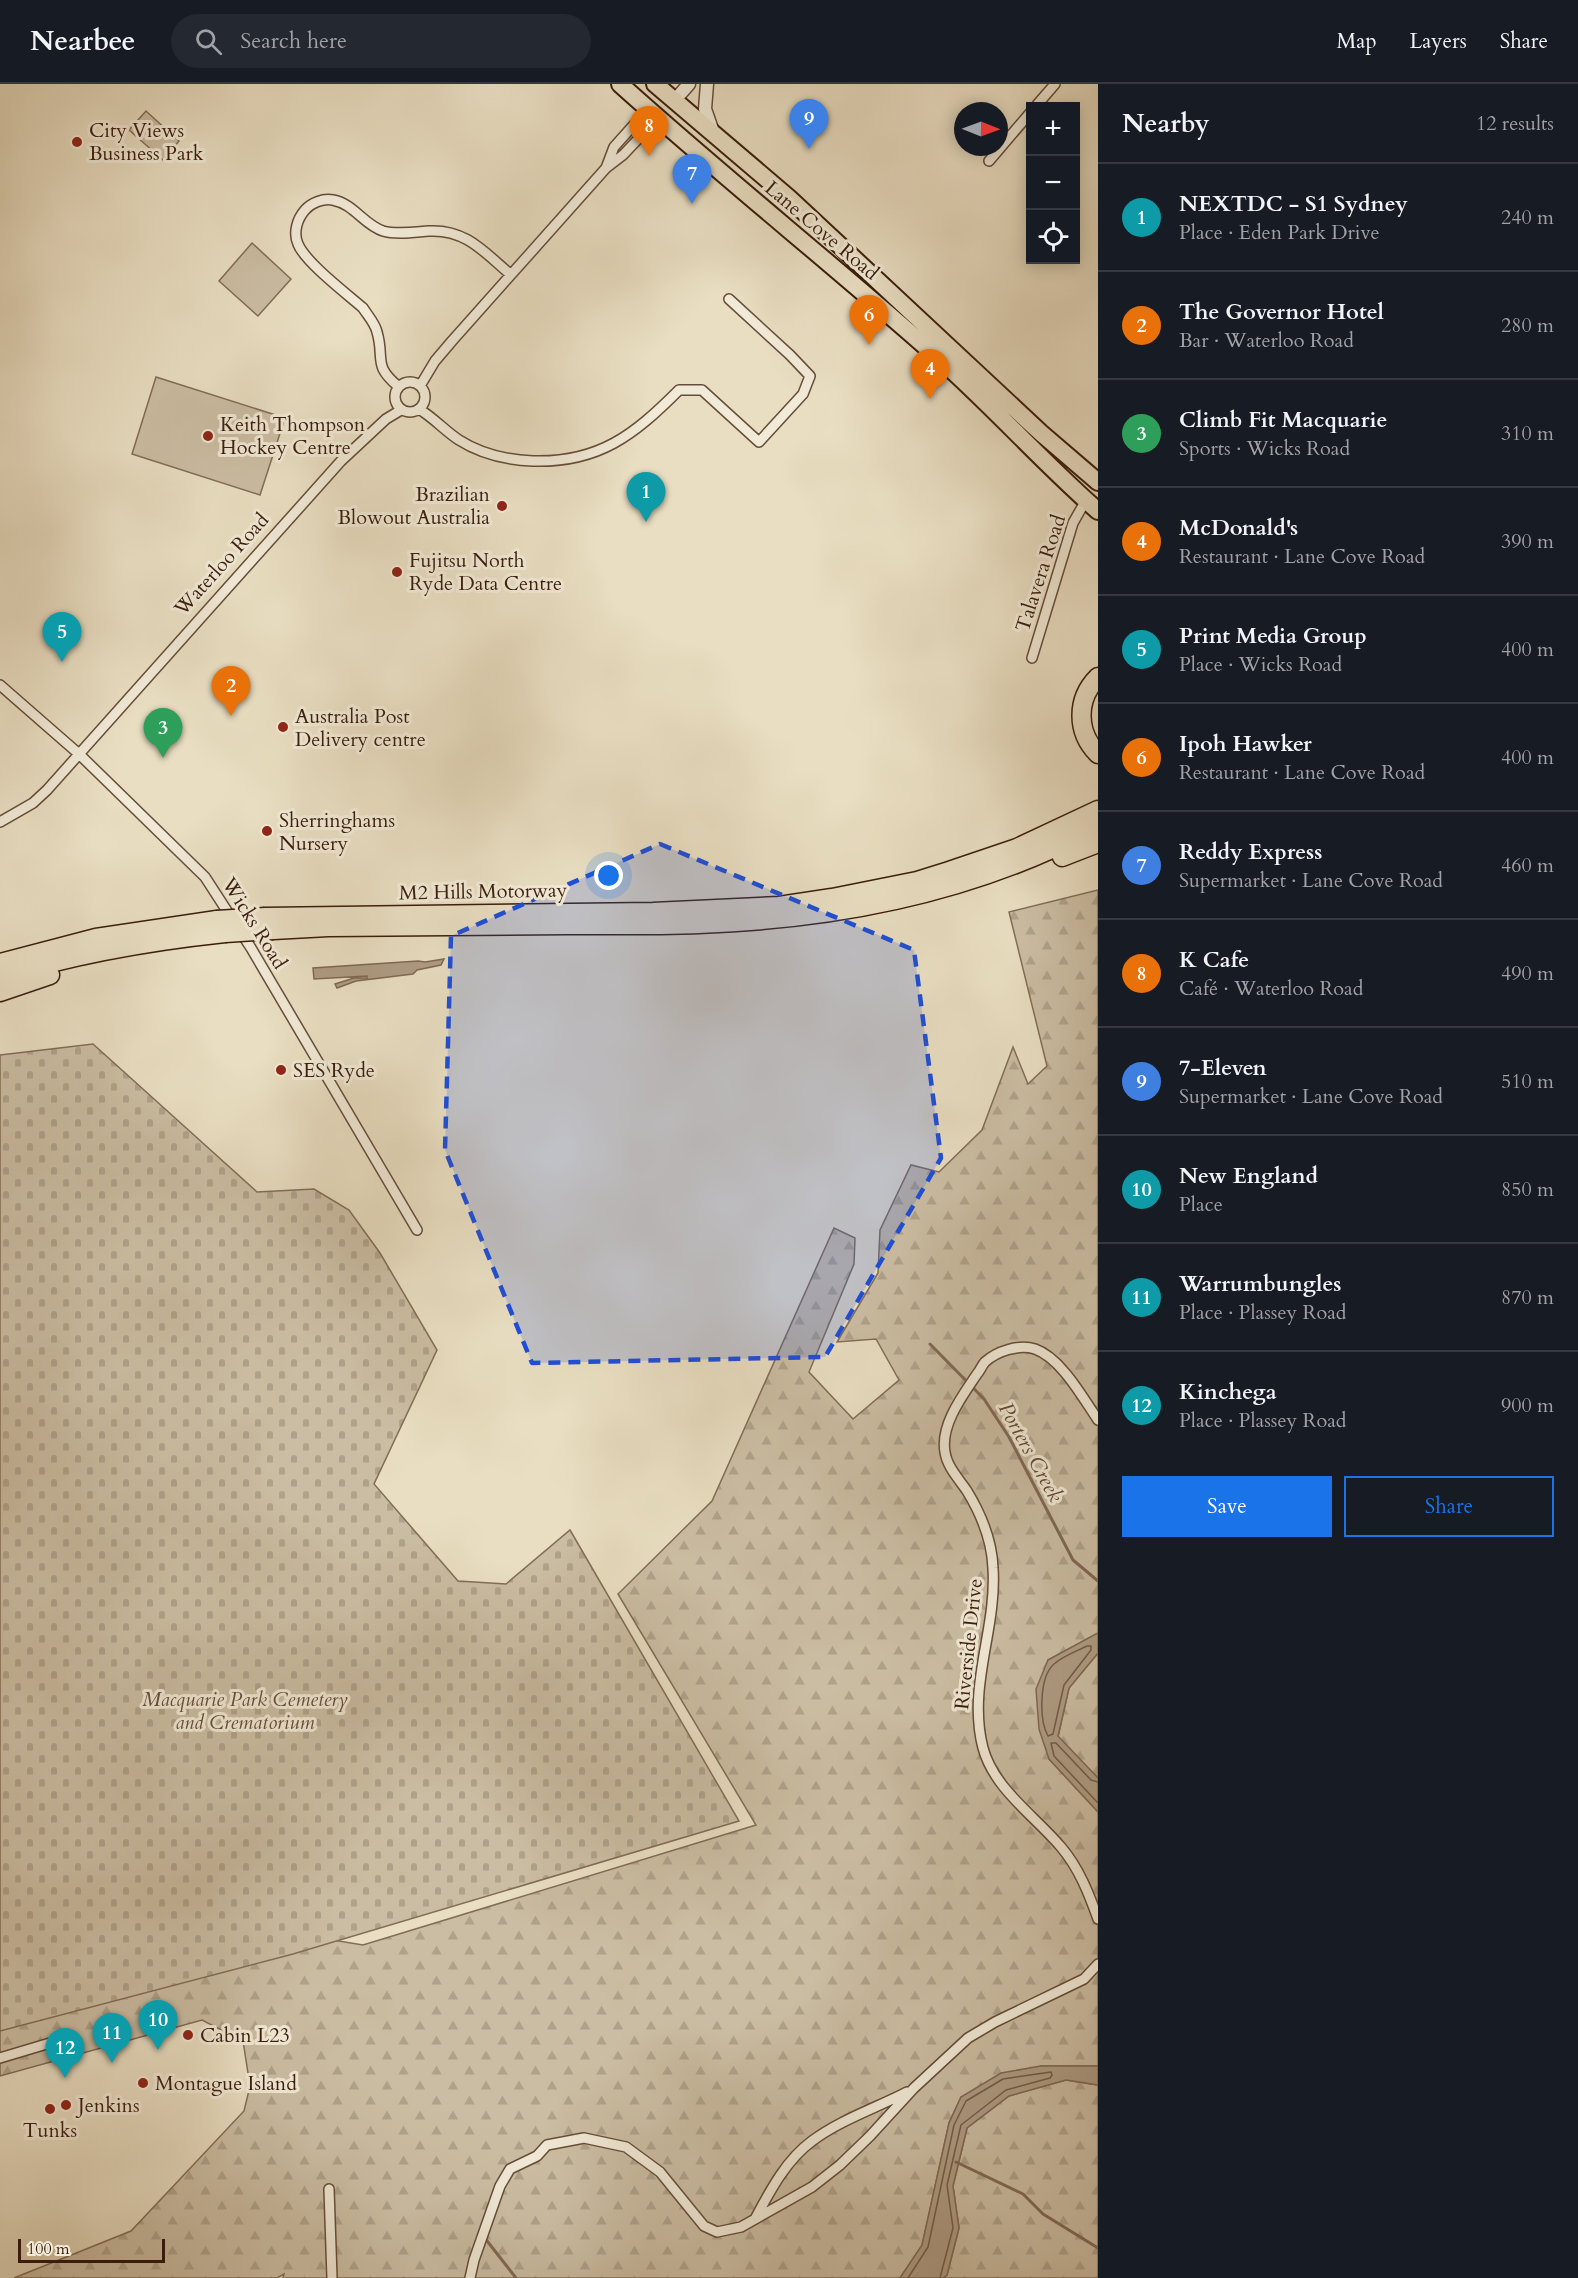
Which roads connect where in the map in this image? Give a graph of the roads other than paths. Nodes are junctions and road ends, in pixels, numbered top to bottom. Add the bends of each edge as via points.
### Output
1 (620, 84) edge
2 (689, 84) edge
3 (707, 84) edge
4 (1055, 84) edge
5 (666, 90) edge
6 (1039, 102) edge
7 (653, 114) junction
8 (1026, 118) edge
9 (716, 137) junction
10 (988, 161) dead end
11 (510, 274) junction
12 (729, 299) dead end
13 (420, 386) junction
14 (399, 387) junction
15 (419, 409) junction
16 (401, 410) junction
17 (1098, 482) edge
18 (1098, 487) edge
19 (1092, 506) edge
20 (1032, 658) dead end
21 (1098, 677) edge
22 (0, 685) edge
23 (79, 754) junction
24 (1098, 754) edge
25 (1098, 810) edge
26 (0, 822) edge
27 (1098, 826) edge
28 (1098, 843) edge
29 (955, 886) junction
30 (269, 923) junction
31 (221, 926) junction
32 (77, 943) junction
33 (109, 949) junction
34 (0, 953) edge
35 (0, 963) edge
36 (0, 977) edge
37 (0, 992) edge
38 (417, 1230) dead end
39 (1098, 1420) edge
40 (1098, 1920) edge
41 (1098, 1964) edge
42 (50, 2043) dead end
43 (0, 2058) edge
44 (914, 2088) junction
45 (329, 2189) dead end
46 (755, 2219) junction
47 (332, 2278) edge
48 (470, 2278) edge

1 - 7 highway, Lane Cove Road
2 - 5 street
3 - 9 street via 705,109
4 - 6 street
5 - 7 highway
5 - 9 highway, Lane Cove Road
7 - 11 street via 623,155 606,168
7 - 19 highway, Lane Cove Road via 935,354
8 - 10 street
9 - 17 highway, Lane Cove Road via 789,198
11 - 13 street via 435,361
11 - 14 street via 456,233 389,232 370,225 334,200 308,206 298,219 298,245 370,317 377,332 380,363
12 - 15 street via 810,376 803,394 759,442 702,390 679,390 610,446 560,462 519,461 488,454 459,440
13 - 14 street via 412,382
13 - 15 street via 425,400
14 - 16 street via 395,396
15 - 16 street via 410,413
16 - 23 street, Waterloo Road via 341,461
18 - 19 highway
19 - 20 street, Talavera Road via 1074,523
21 - 24 highway via 1084,697 1081,711 1084,734
22 - 23 street, Wicks Road
23 - 26 street, Waterloo Road via 33,803
23 - 38 street, Wicks Road via 206,877 221,898
25 - 30 highway, M2 Hills Motorway via 1017,848 949,871 843,896 779,906
27 - 29 highway, M2 Hills Motorway via 1014,865
28 - 29 highway via 982,888
29 - 30 highway, M2 Hills Motorway via 846,910 748,922 328,927
30 - 31 highway, M2 Hills Motorway, bridge
31 - 32 highway, M2 Hills Motorway
31 - 33 highway, M2 Hills Motorway
32 - 34 highway
32 - 35 highway, M2 Hills Motorway
33 - 36 highway, M2 Hills Motorway
33 - 37 highway via 83,964
39 - 40 street, Riverside Drive via 1047,1355 1025,1347 1003,1352 985,1362 948,1426 944,1449 981,1517 994,1570 978,1684 977,1711 983,1750 1004,1786 1068,1855
41 - 44 street via 1084,1979 975,2033
42 - 43 street
44 - 46 street via 840,2165 812,2187
44 - 46 street via 812,2140 792,2159
45 - 47 street
46 - 48 street via 741,2227 717,2232 699,2221 660,2172 626,2147 584,2138 547,2145 537,2156 510,2169 500,2186

